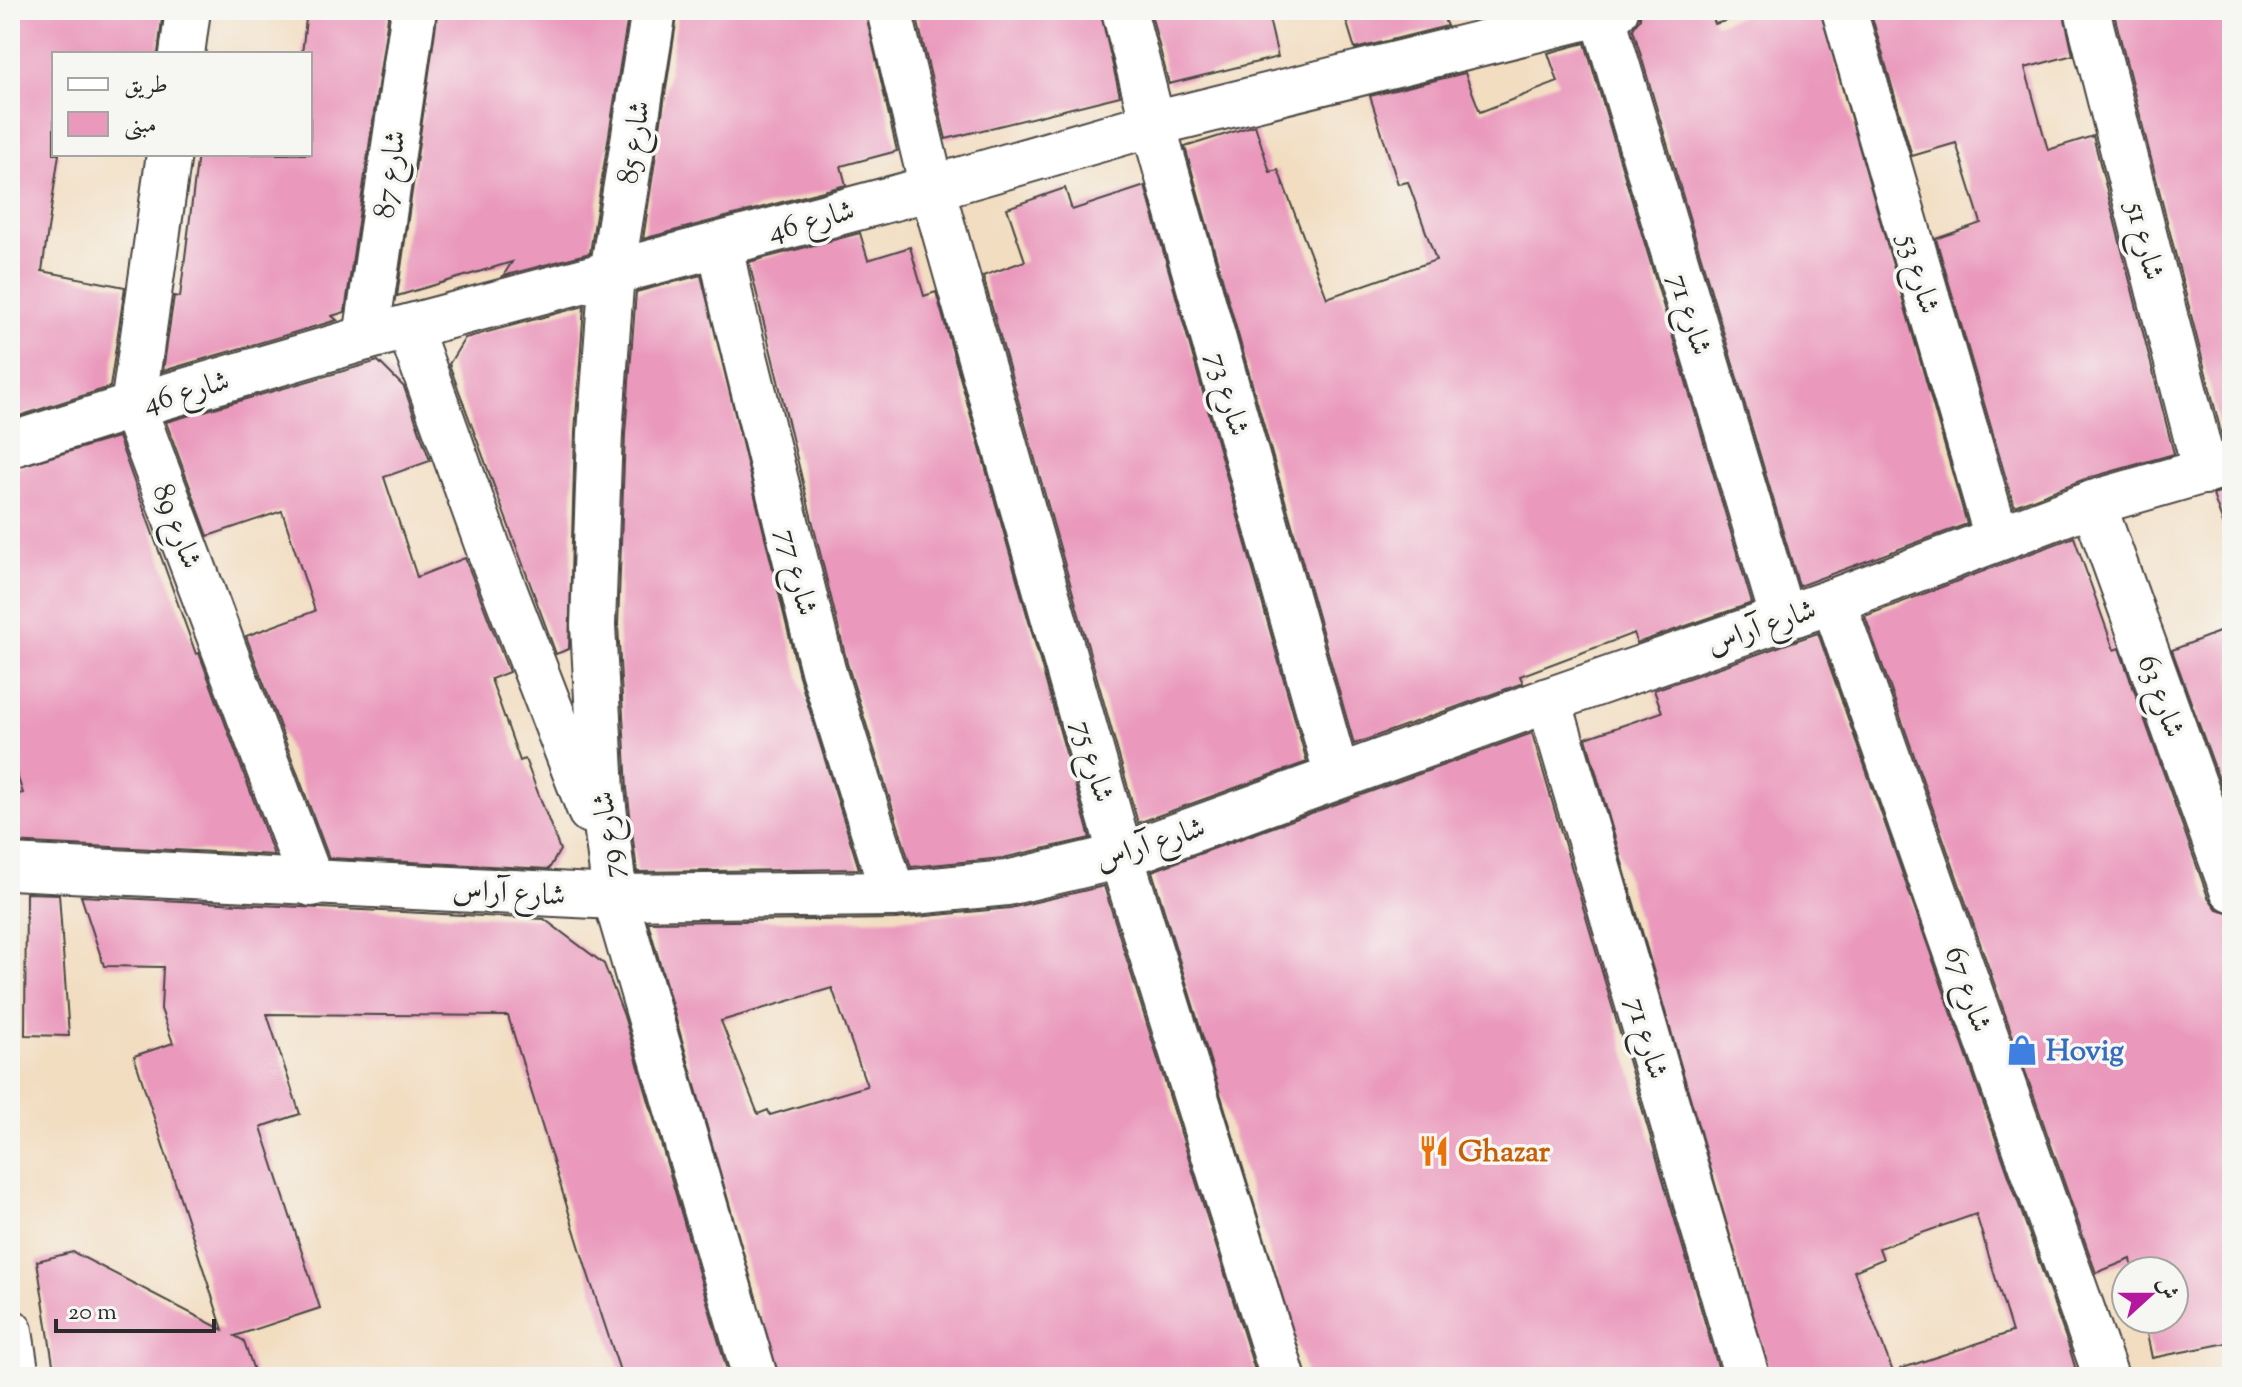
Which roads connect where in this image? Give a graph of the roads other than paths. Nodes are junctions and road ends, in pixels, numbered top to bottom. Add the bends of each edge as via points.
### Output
1 (188, 10) edge
2 (414, 10) edge
3 (654, 10) edge
4 (889, 10) edge
5 (1124, 10) edge
6 (1844, 10) edge
7 (2087, 10) edge
8 (1606, 11) edge
9 (182, 52) edge
10 (1153, 124) junction
11 (169, 156) edge
12 (932, 188) junction
13 (720, 245) junction
14 (612, 273) junction
15 (409, 327) junction
16 (366, 338) junction
17 (133, 406) junction
18 (10, 445) edge
19 (2219, 467) edge
20 (2093, 503) junction
21 (1997, 538) junction
22 (1833, 601) junction
23 (1783, 619) junction
24 (1549, 700) junction
25 (1337, 776) junction
26 (1121, 856) junction
27 (10, 867) edge
28 (612, 878) junction
29 (312, 884) junction
30 (2232, 889) edge
31 (893, 894) junction
32 (10, 1331) edge
33 (17, 1377) edge
34 (755, 1377) edge
35 (1283, 1377) edge
36 (1747, 1377) edge
37 (2106, 1377) edge

1 - 9 street
2 - 16 street, شارع 87
3 - 14 street, شارع 85
4 - 12 street, شارع 75
5 - 10 street, شارع 73
6 - 21 street, شارع 53
7 - 19 street, شارع 51
8 - 10 street, شارع 46
8 - 23 street, شارع 71
10 - 12 street, شارع 46
10 - 25 street, شارع 73
11 - 17 street, شارع 89
12 - 13 street, شارع 46
12 - 26 street, شارع 75
13 - 14 street, شارع 46
13 - 31 street, شارع 77 via 823,670
14 - 15 street, شارع 46
14 - 28 street, شارع 79 via 593,625 600,775
15 - 16 street, شارع 46
15 - 28 street
16 - 17 street, شارع 46
17 - 18 street, شارع 46
17 - 29 street, شارع 89
19 - 20 street, شارع آراس
20 - 21 street, شارع آراس
20 - 30 street, شارع 63
21 - 22 street, شارع آراس
22 - 23 street, شارع آراس
22 - 37 street, شارع 67
23 - 24 street, شارع آراس
24 - 25 street, شارع آراس
24 - 36 street, شارع 71
25 - 26 street, شارع آراس
26 - 31 street, شارع آراس via 1007,883
26 - 35 street, شارع 75
27 - 29 street, شارع آراس
28 - 29 street, شارع آراس
28 - 31 street, شارع آراس
28 - 34 street, شارع 79
32 - 33 street

